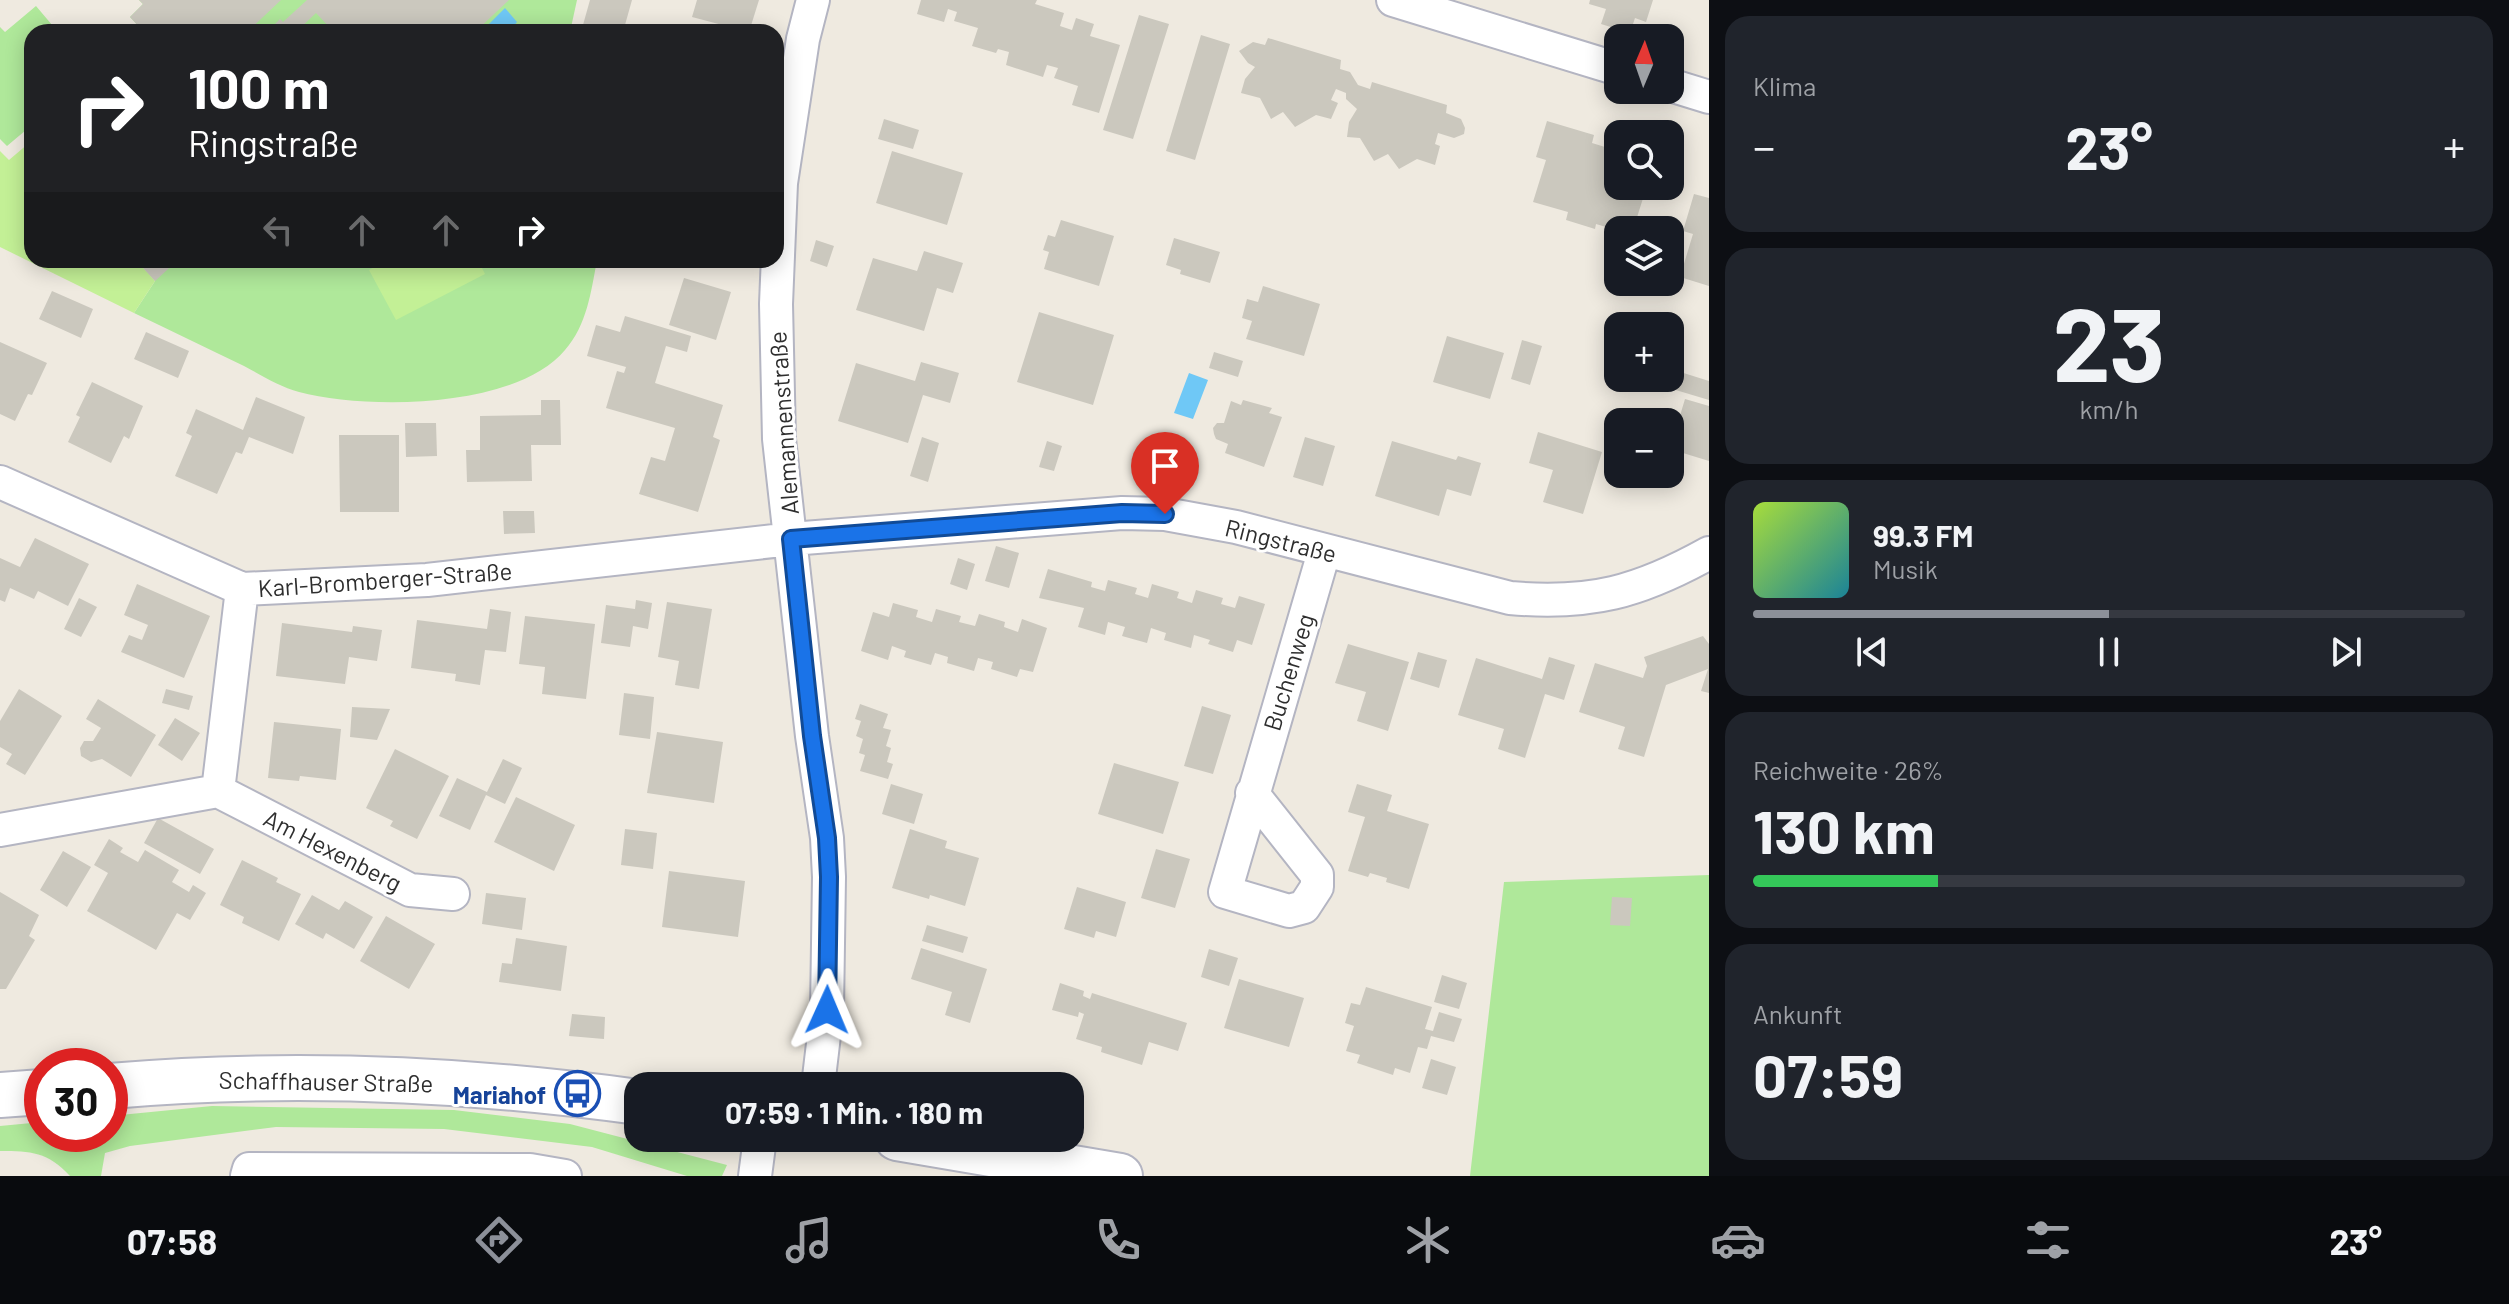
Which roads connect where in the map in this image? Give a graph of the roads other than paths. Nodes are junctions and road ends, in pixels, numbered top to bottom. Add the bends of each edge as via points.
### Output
1 (813, 0) edge
2 (1393, 0) edge
3 (1604, 65) edge
4 (1684, 89) edge
5 (1709, 97) edge
6 (784, 163) edge
7 (777, 268) edge
8 (0, 482) edge
9 (791, 539) junction
10 (1324, 552) junction
11 (1709, 553) edge
12 (242, 589) junction
13 (218, 791) junction
14 (1252, 793) dead end
15 (0, 830) edge
16 (453, 894) dead end
17 (820, 1072) edge
18 (128, 1085) edge
19 (24, 1093) edge
20 (0, 1095) edge
21 (624, 1100) edge
22 (758, 1152) edge
23 (979, 1152) edge
24 (247, 1176) edge
25 (565, 1176) edge
26 (755, 1176) edge
27 (1120, 1176) edge

1 - 6 street, Alemannenstraße
2 - 3 street
4 - 5 street
7 - 9 street, Alemannenstraße via 779,439
8 - 12 street, Karl-Bromberger-Straße
9 - 10 street, Ringstraße via 1165,514
9 - 12 street, Karl-Bromberger-Straße via 427,580
9 - 17 street, Alemannenstraße via 828,851 827,1010
10 - 11 street, Ringstraße via 1510,598 1542,601 1638,588
10 - 14 street, Buchenweg
12 - 13 street
13 - 15 street
13 - 16 street, Am Hexenberg via 410,890
18 - 21 main road, Schaffhauser Straße via 355,1078
19 - 20 main road
22 - 26 street
23 - 27 main road
24 - 25 street via 249,1169 348,1169 530,1170

